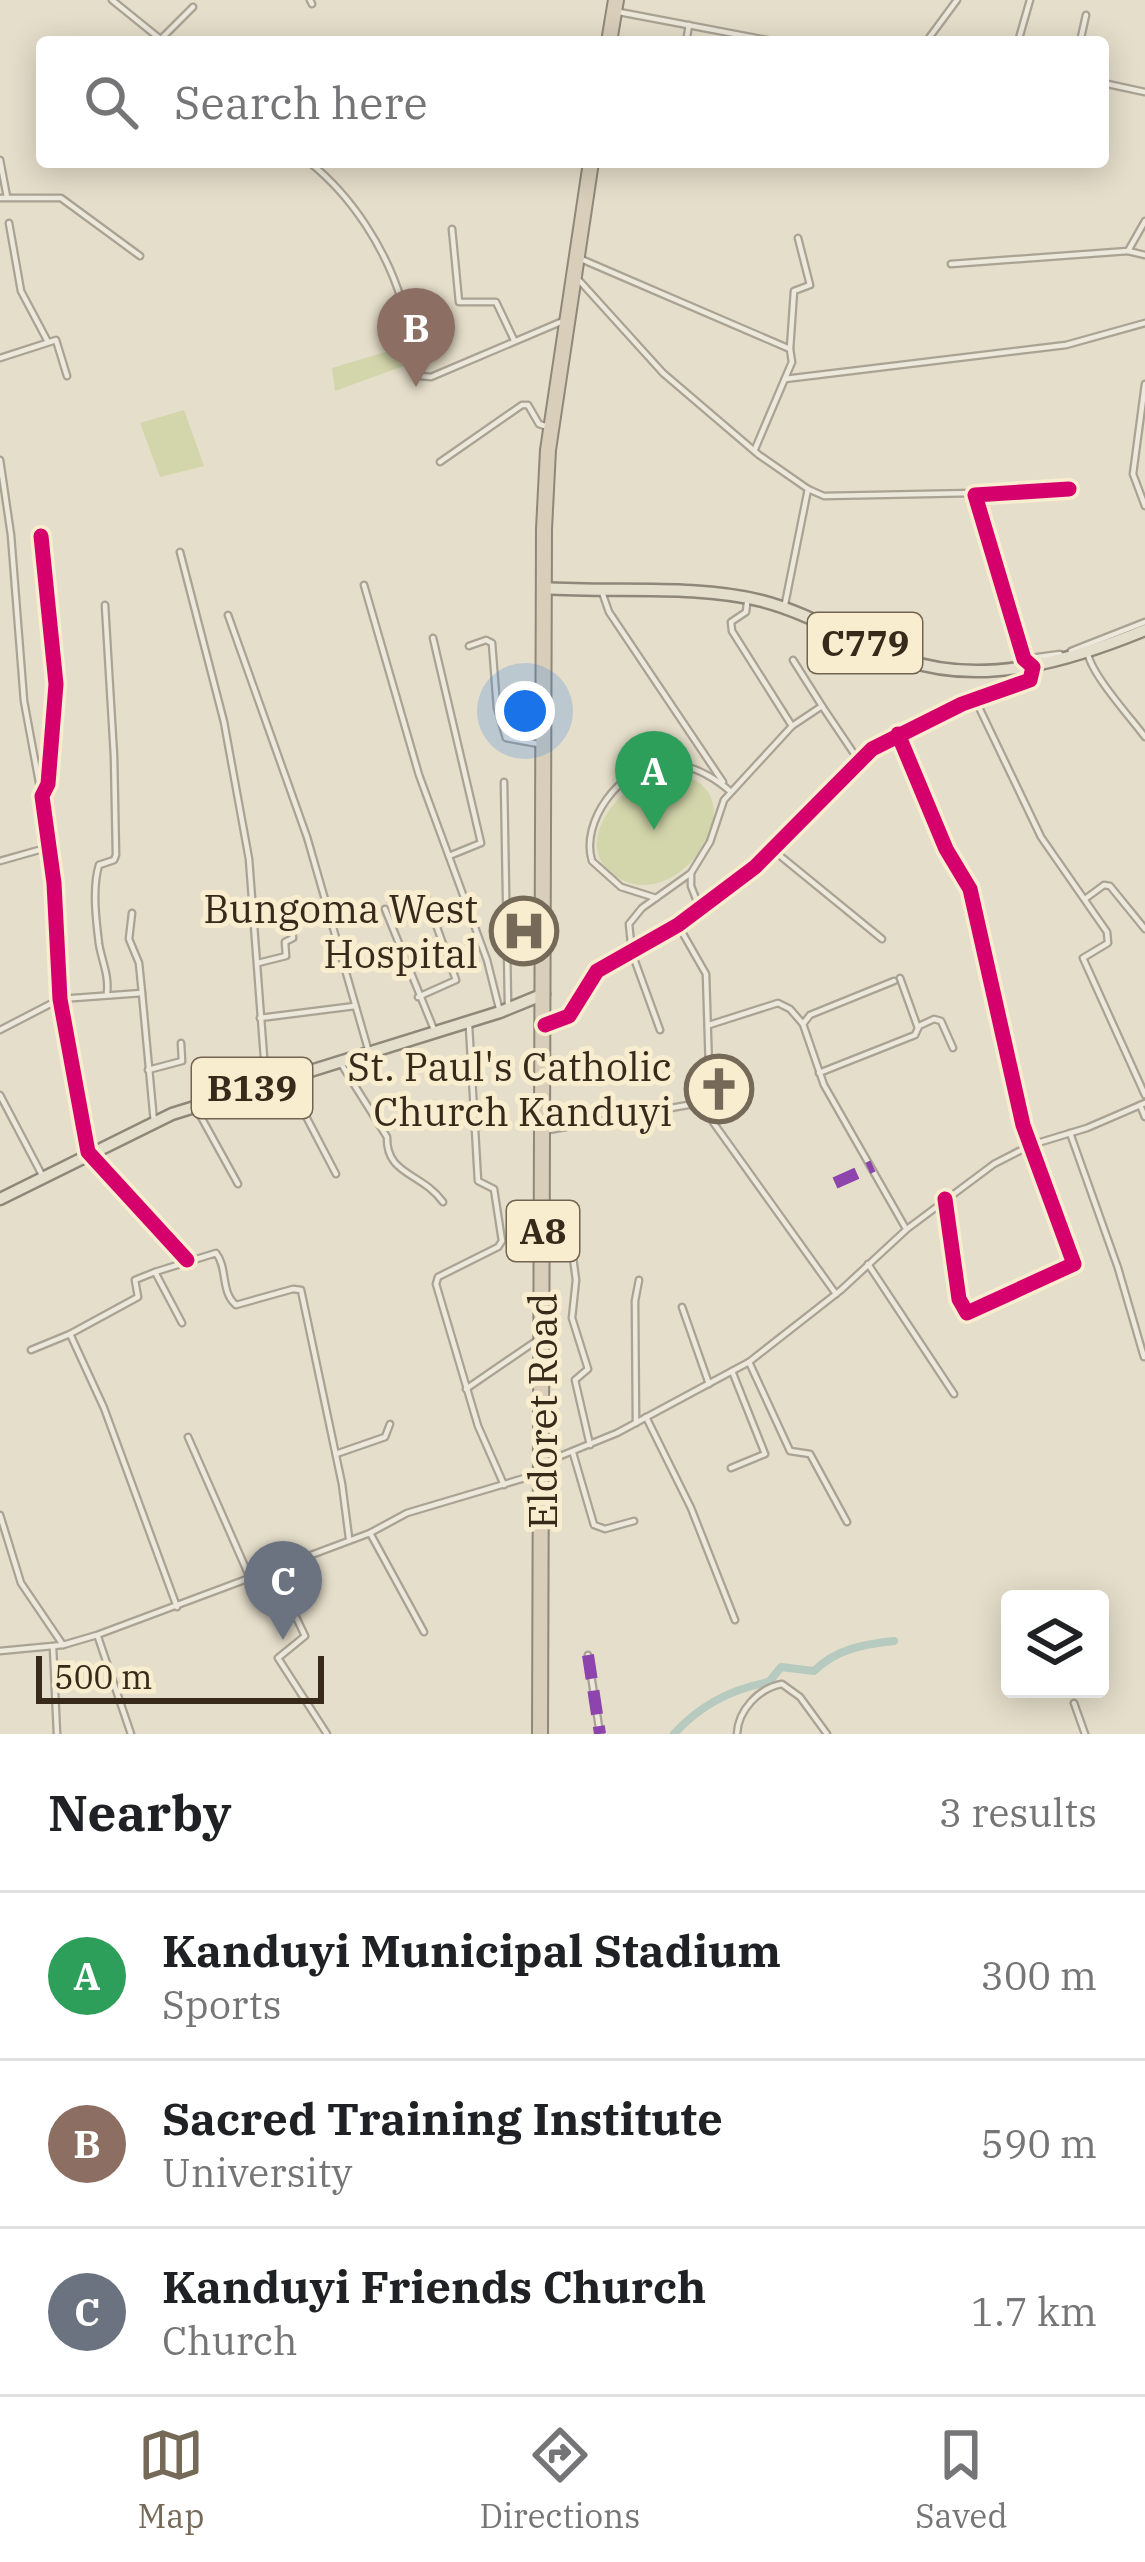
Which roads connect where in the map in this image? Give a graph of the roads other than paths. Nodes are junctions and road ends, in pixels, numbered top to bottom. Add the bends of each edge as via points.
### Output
1 (112, 0) edge
2 (957, 0) edge
3 (1030, 0) edge
4 (615, 6) edge
5 (193, 7) dead end
6 (1086, 15) dead end
7 (688, 25) junction
8 (156, 36) edge
9 (167, 36) edge
10 (610, 36) edge
11 (687, 36) edge
12 (746, 36) edge
13 (930, 36) edge
14 (1020, 36) edge
15 (1081, 36) edge
16 (1109, 84) edge
17 (1145, 92) edge
18 (0, 160) edge
19 (315, 168) edge
20 (590, 168) edge
21 (3, 198) edge
22 (1145, 221) edge
23 (10, 223) dead end
24 (452, 229) dead end
25 (798, 238) dead end
26 (1128, 251) junction
27 (1145, 255) edge
28 (140, 256) dead end
29 (576, 256) junction
30 (951, 264) dead end
31 (573, 274) junction
32 (566, 320) junction
33 (1145, 323) edge
34 (514, 340) junction
35 (48, 342) junction
36 (790, 350) junction
37 (0, 358) edge
38 (67, 376) dead end
39 (785, 379) junction
40 (1145, 384) edge
41 (550, 434) junction
42 (754, 451) junction
43 (0, 460) edge
44 (440, 462) dead end
45 (808, 488) junction
46 (1069, 489) dead end
47 (977, 493) junction
48 (1145, 506) edge
49 (40, 536) dead end
50 (180, 552) dead end
51 (364, 585) dead end
52 (545, 592) junction
53 (602, 592) junction
54 (746, 598) junction
55 (105, 605) dead end
56 (784, 608) junction
57 (228, 616) dead end
58 (1145, 626) edge
59 (433, 638) dead end
60 (469, 646) dead end
61 (1088, 654) junction
62 (793, 660) dead end
63 (1028, 663) junction
64 (975, 699) junction
65 (822, 706) junction
66 (792, 726) junction
67 (898, 734) junction
68 (1145, 737) edge
69 (544, 745) junction
70 (858, 761) junction
71 (504, 782) dead end
72 (730, 791) junction
73 (42, 796) junction
74 (46, 848) junction
75 (773, 850) junction
76 (448, 856) junction
77 (0, 861) edge
78 (691, 873) junction
79 (426, 897) dead end
80 (656, 898) junction
81 (1085, 898) junction
82 (385, 909) dead end
83 (700, 909) junction
84 (132, 913) dead end
85 (290, 913) dead end
86 (678, 925) junction
87 (1145, 929) edge
88 (882, 939) dead end
89 (632, 953) junction
90 (257, 963) junction
91 (106, 993) junction
92 (142, 993) junction
93 (418, 997) junction
94 (60, 999) junction
95 (355, 1006) junction
96 (542, 1006) junction
97 (508, 1009) junction
98 (260, 1018) junction
99 (468, 1022) junction
100 (803, 1024) junction
101 (709, 1025) junction
102 (918, 1028) junction
103 (0, 1030) edge
104 (660, 1030) dead end
105 (435, 1032) junction
106 (181, 1043) dead end
107 (952, 1048) dead end
108 (368, 1053) junction
109 (340, 1062) junction
110 (148, 1070) junction
111 (820, 1073) junction
112 (286, 1078) junction
113 (266, 1084) junction
114 (0, 1095) edge
115 (1143, 1101) edge
116 (700, 1104) junction
117 (195, 1106) junction
118 (1145, 1117) edge
119 (154, 1122) junction
120 (543, 1131) junction
121 (1070, 1133) junction
122 (1031, 1145) junction
123 (88, 1153) junction
124 (336, 1174) dead end
125 (43, 1176) junction
126 (238, 1184) dead end
127 (0, 1199) edge
128 (944, 1199) junction
129 (442, 1202) dead end
130 (907, 1229) junction
131 (543, 1250) junction
132 (187, 1260) junction
133 (868, 1264) junction
134 (155, 1272) junction
135 (639, 1280) dead end
136 (836, 1294) junction
137 (682, 1307) dead end
138 (182, 1323) dead end
139 (70, 1334) junction
140 (544, 1337) junction
141 (31, 1350) dead end
142 (1144, 1358) edge
143 (749, 1362) junction
144 (732, 1372) junction
145 (709, 1384) junction
146 (466, 1389) junction
147 (954, 1394) dead end
148 (646, 1417) junction
149 (636, 1423) junction
150 (390, 1424) dead end
151 (188, 1437) dead end
152 (590, 1445) junction
153 (573, 1453) junction
154 (336, 1454) junction
155 (543, 1467) junction
156 (731, 1468) dead end
157 (504, 1485) junction
158 (0, 1515) edge
159 (634, 1521) dead end
160 (847, 1522) dead end
161 (370, 1533) junction
162 (349, 1540) junction
163 (273, 1569) junction
164 (250, 1578) junction
165 (178, 1607) junction
166 (735, 1619) dead end
167 (424, 1632) dead end
168 (97, 1635) junction
169 (63, 1645) junction
170 (53, 1647) junction
171 (0, 1652) edge
172 (588, 1655) dead end
173 (1074, 1703) dead end
174 (57, 1734) edge
175 (130, 1734) edge
176 (327, 1734) edge
177 (540, 1734) edge
178 (600, 1734) edge
179 (737, 1734) edge
180 (827, 1734) edge
181 (1085, 1734) edge

1 - 8 street
2 - 13 street
3 - 14 street
4 - 7 street
4 - 10 highway
5 - 9 street
6 - 15 street
7 - 11 street
7 - 12 street
16 - 17 street
18 - 21 street
19 - 34 street via 374,240 401,298 420,376
20 - 29 highway, Eldoret Road / A8
21 - 28 street via 62,198
22 - 26 street
23 - 35 street via 21,291
24 - 34 street via 459,302 496,302
25 - 36 street via 810,285 794,291
26 - 27 street
26 - 30 street
29 - 31 highway, Eldoret Road / A8
29 - 36 street
31 - 32 highway, Eldoret Road / A8
31 - 42 street via 663,374
32 - 34 street
32 - 41 highway, Eldoret Road / A8
33 - 39 street via 1066,345
35 - 37 street
35 - 38 street via 59,342
36 - 39 street
39 - 42 street
40 - 48 street via 1133,474
41 - 44 street via 522,405
41 - 52 highway, Eldoret Road / A8
42 - 45 street
43 - 73 street via 24,701
45 - 47 street via 824,496
45 - 56 street
46 - 47 street
47 - 63 street
49 - 73 street via 57,700
50 - 90 street via 228,742 252,875
51 - 76 street
52 - 53 main road, C779
52 - 69 highway, Eldoret Road / A8
53 - 54 main road, C779
53 - 72 street
54 - 56 main road, C779
54 - 66 street via 732,631
55 - 91 street via 116,855 96,874
56 - 63 main road, C779 via 915,663
57 - 95 street via 308,837
58 - 61 main road, C779
58 - 63 street
59 - 76 street via 481,843
60 - 69 street via 492,643 508,741
61 - 63 main road, C779
61 - 68 street
62 - 65 street
63 - 64 street via 1030,680
64 - 67 street
64 - 81 street via 1035,826
65 - 66 street
65 - 70 street
66 - 72 street
67 - 70 street
67 - 122 street via 970,889
69 - 96 highway, Eldoret Road / A8
70 - 75 street
71 - 97 street
72 - 78 street
72 - 80 street via 706,774 661,764 634,776 600,808 588,839 592,862 621,887
73 - 74 street
74 - 77 street
74 - 94 street
75 - 83 street
75 - 88 street
76 - 97 street
78 - 80 street
78 - 83 street
79 - 93 street via 457,980
80 - 89 street via 629,924
81 - 87 street via 1110,886
81 - 115 street via 1109,941 1083,958
82 - 93 street
83 - 86 street
84 - 92 street via 129,939
85 - 90 street via 287,955
86 - 89 street
86 - 101 street via 706,974
89 - 96 street via 597,971 569,1016
89 - 104 street
90 - 98 street
91 - 92 street
91 - 94 street
92 - 110 street
93 - 105 street
94 - 103 street
94 - 123 street
95 - 98 street
95 - 108 street
96 - 97 main road
96 - 120 highway, Eldoret Road / A8
97 - 99 main road, B139
98 - 113 street
99 - 105 main road, B139
99 - 146 street via 478,1181 494,1189 502,1236 498,1246 436,1281
100 - 101 street via 778,1003
100 - 102 street via 897,980
100 - 111 street
101 - 116 street via 711,1098
102 - 107 street via 939,1019
102 - 111 street
105 - 108 main road, B139
106 - 110 street via 182,1061
108 - 109 main road, B139
109 - 112 main road, B139
109 - 129 street via 397,1166
110 - 119 street
111 - 130 street
112 - 113 main road, B139
112 - 124 street
113 - 117 main road, B139
114 - 125 street
115 - 118 street
115 - 121 street
116 - 120 street
116 - 136 street
117 - 119 main road, B139
117 - 126 street
119 - 123 main road, B139
120 - 131 highway, Eldoret Road / A8
121 - 122 street
121 - 142 street
122 - 128 street
122 - 128 street via 1073,1265 967,1312
123 - 125 main road, B139
123 - 132 street
125 - 127 main road, B139
128 - 130 street
130 - 133 street
131 - 140 highway, Eldoret Road / A8
131 - 152 street via 572,1250 572,1318 589,1369 575,1380
132 - 134 street
132 - 154 street via 218,1254 236,1306 301,1290
133 - 136 street
133 - 147 street
134 - 138 street
134 - 139 street via 135,1280 138,1297
135 - 149 street
136 - 143 street
137 - 145 street
139 - 141 street
139 - 165 street
140 - 146 street
140 - 155 highway, Eldoret Road / A8
143 - 144 street
143 - 160 street via 790,1451 810,1454
144 - 145 street
144 - 156 street via 765,1454
145 - 148 street
146 - 157 street
148 - 149 street
148 - 166 street
149 - 152 street
150 - 154 street via 385,1438
151 - 164 street
152 - 153 street
153 - 155 street
153 - 159 street via 594,1525
154 - 162 street
155 - 157 street
155 - 177 highway, Eldoret Road / A8
157 - 161 street via 416,1510
158 - 169 street via 21,1583
161 - 162 street
161 - 167 street
162 - 163 street
163 - 164 street
163 - 176 street via 305,1636 278,1658
164 - 165 street
165 - 168 street
168 - 169 street
168 - 175 street
169 - 170 street
170 - 171 street
170 - 174 street
172 - 178 street
173 - 181 street
179 - 180 street via 760,1692 782,1684

